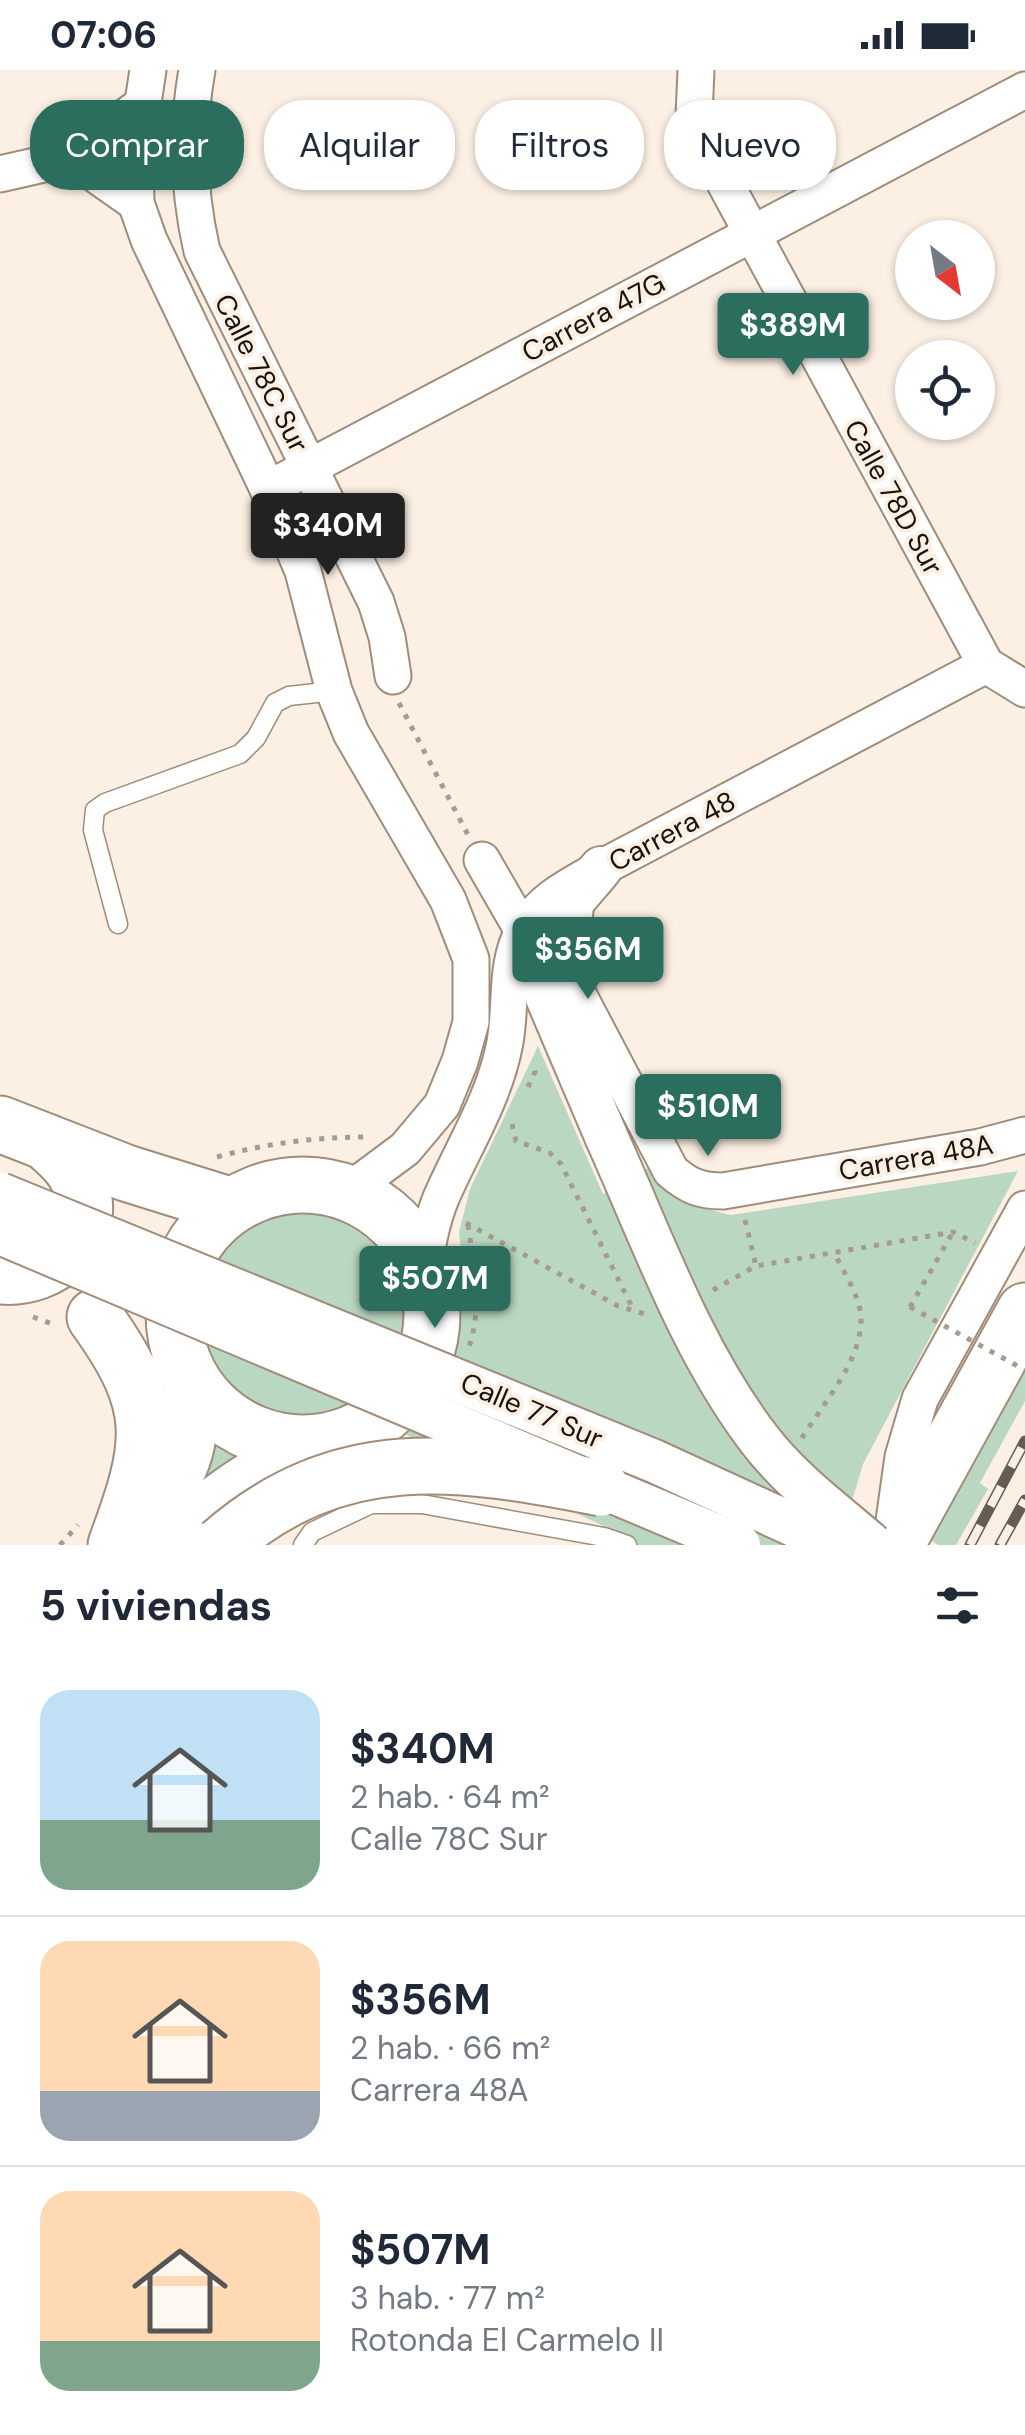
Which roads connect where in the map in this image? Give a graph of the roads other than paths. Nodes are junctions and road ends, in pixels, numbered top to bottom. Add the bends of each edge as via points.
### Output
1 (197, 70) edge
2 (696, 70) edge
3 (146, 87) edge
4 (1025, 90) edge
5 (30, 167) edge
6 (0, 174) edge
7 (118, 190) edge
8 (136, 203) junction
9 (751, 234) junction
10 (309, 467) junction
11 (268, 489) junction
12 (986, 665) junction
13 (393, 676) road end
14 (1025, 689) edge
15 (334, 691) junction
16 (482, 860) road end
17 (602, 868) junction
18 (118, 924) dead end
19 (524, 931) junction
20 (23, 1133) edge
21 (1025, 1135) edge
22 (217, 1183) junction
23 (346, 1192) junction
24 (0, 1194) edge
25 (1025, 1210) edge
26 (0, 1233) edge
27 (424, 1266) junction
28 (9, 1294) edge
29 (1025, 1311) edge
30 (82, 1324) junction
31 (187, 1373) junction
32 (326, 1442) junction
33 (601, 1488) junction
34 (117, 1545) edge
35 (172, 1545) edge
36 (220, 1545) edge
37 (302, 1545) edge
38 (627, 1545) edge
39 (738, 1545) edge
40 (836, 1545) edge
41 (872, 1545) edge
42 (893, 1545) edge

1 - 10 street, Calle 78C Sur via 190,201 202,250
2 - 9 street, Calle 78D Sur via 694,116
3 - 8 street, Calle 78C Sur via 134,154
4 - 9 street, Carrera 47G
5 - 6 street
7 - 8 street
8 - 11 street, Calle 78C Sur
9 - 10 street, Carrera 47G
9 - 12 street, Calle 78D Sur
10 - 11 street, Carrera 47G
10 - 13 street, Calle 78C Sur via 376,602
11 - 15 street, Calle 78C Sur via 304,571
12 - 14 street, Calle 78D Sur
12 - 17 street, Carrera 48
15 - 18 lane via 275,703 240,754 95,810 93,830
15 - 23 street, Calle 78C Sur via 351,733 448,900 471,959 470,1022 442,1105 405,1149
16 - 19 street
17 - 19 street, Carrera 48 via 543,904
17 - 21 street, Carrera 48A via 571,919 565,959 671,1171 686,1184 723,1192
17 - 41 street, bridge via 551,930 540,981 696,1336 727,1392 786,1468
19 - 27 street, Carrera 48 via 513,958 498,1067 440,1200
20 - 22 main road via 126,1173
20 - 28 main road via 70,1165 84,1207 69,1250
22 - 23 main road via 268,1189 308,1184
22 - 31 main road via 205,1229 174,1293 173,1328
23 - 27 main road via 401,1228
24 - 40 street, Calle 77 Sur, bridge via 654,1461
25 - 42 street via 920,1400 903,1457
26 - 33 street, Calle 77 Sur, bridge
27 - 32 main road via 432,1333 419,1372 396,1404 364,1428
28 - 30 main road
29 - 42 main road
30 - 31 main road via 156,1346
30 - 34 main road via 119,1350 144,1410 139,1482
31 - 32 main road via 216,1412 249,1432 279,1442
31 - 34 main road via 188,1448 158,1501
32 - 35 main road via 255,1475
33 - 36 main road, bridge via 457,1464 376,1471 292,1494
33 - 39 street, Calle 77 Sur, bridge
37 - 38 lane via 312,1532 371,1504 422,1504

